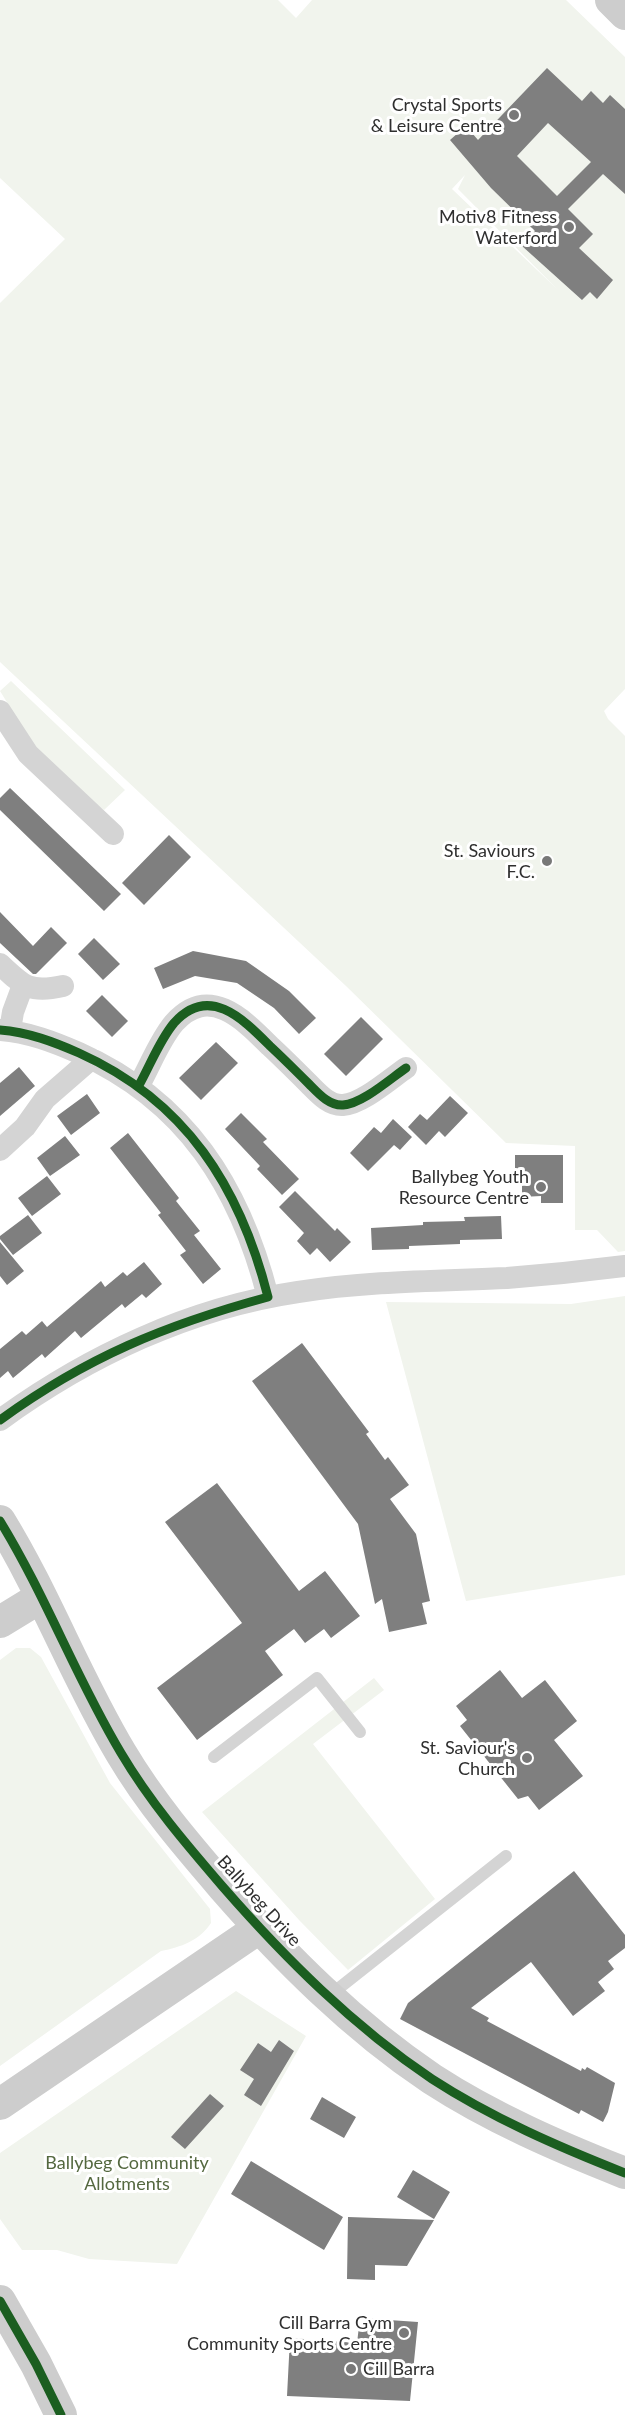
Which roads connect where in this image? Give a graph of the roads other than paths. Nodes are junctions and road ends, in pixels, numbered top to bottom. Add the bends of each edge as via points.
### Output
1 (610, 0) edge
2 (625, 14) edge
3 (0, 711) edge
4 (113, 834) dead end
5 (0, 964) edge
6 (23, 985) junction
7 (63, 986) dead end
8 (5, 1030) edge
9 (91, 1059) junction
10 (406, 1068) dead end
11 (138, 1087) junction
12 (0, 1150) edge
13 (625, 1266) edge
14 (268, 1297) junction
15 (0, 1420) edge
16 (0, 1521) edge
17 (41, 1597) junction
18 (0, 1622) edge
19 (360, 1732) dead end
20 (214, 1757) dead end
21 (506, 1856) dead end
22 (259, 1928) junction
23 (328, 1997) junction
24 (0, 2104) edge
25 (625, 2173) edge
26 (0, 2301) edge
27 (61, 2415) edge

1 - 2 street
3 - 4 street via 28,754
5 - 6 street
6 - 7 street via 40,990
6 - 8 street
8 - 9 street via 53,1042
9 - 11 street
9 - 12 street via 45,1099 26,1127
10 - 11 street via 360,1099 337,1105 318,1093 236,1014 202,1006 173,1025
11 - 14 street via 190,1134 219,1173 249,1234
13 - 14 street via 508,1278 351,1285
14 - 15 street via 137,1340 68,1375
16 - 17 street, Ballybeg Drive
17 - 18 street
17 - 22 street, Ballybeg Drive via 95,1708 141,1785 179,1836
19 - 20 lane via 317,1678
21 - 23 lane
22 - 23 street, Ballybeg Drive
22 - 24 street
23 - 25 street, Ballybeg Drive via 402,2057 461,2096 521,2129
26 - 27 street

